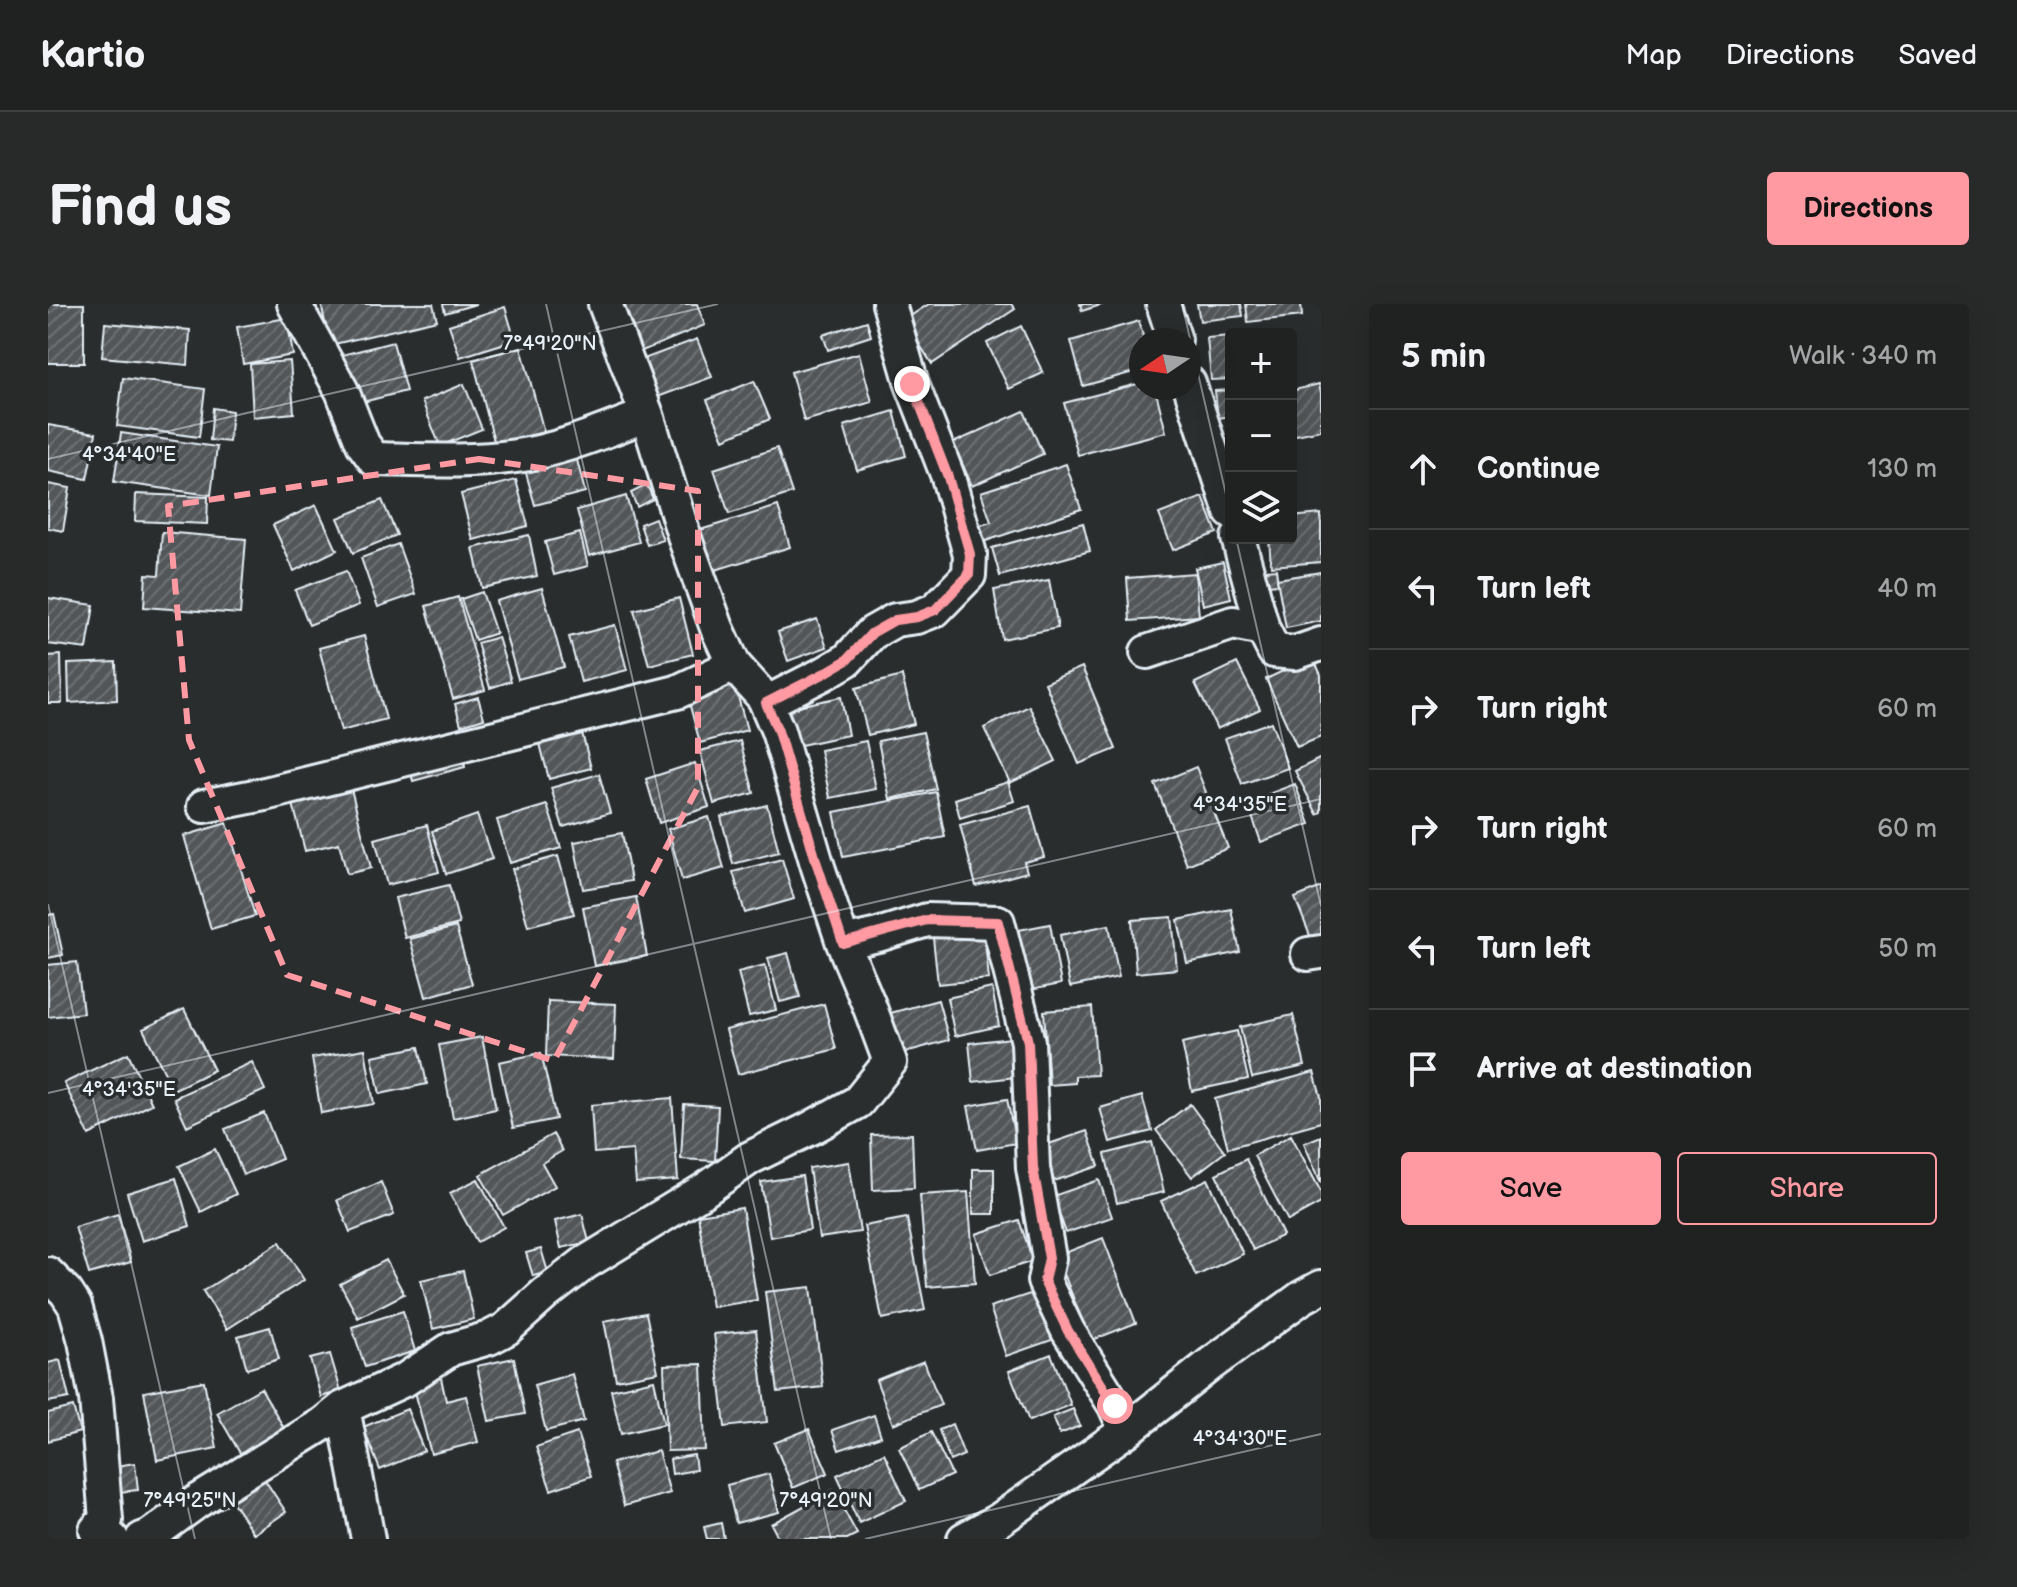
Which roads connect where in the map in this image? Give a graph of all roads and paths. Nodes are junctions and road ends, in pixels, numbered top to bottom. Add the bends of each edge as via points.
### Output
1 (294, 304) edge
2 (605, 304) edge
3 (889, 304) edge
4 (1163, 304) edge
5 (1171, 328) edge
6 (1195, 400) edge
7 (647, 415) junction
8 (1225, 494) edge
9 (1240, 544) edge
10 (1263, 629) junction
11 (1321, 644) edge
12 (1147, 652) dead end
13 (734, 665) junction
14 (766, 703) junction
15 (204, 806) dead end
16 (843, 943) junction
17 (48, 1274) edge
18 (1321, 1287) edge
19 (343, 1408) junction
20 (1126, 1431) junction
21 (101, 1536) edge
22 (142, 1539) edge
23 (368, 1539) edge
24 (964, 1539) edge

1 - 7 street via 374,459 518,456
2 - 7 street
3 - 14 street via 912,384 948,477 970,554 969,575 935,610 895,620 872,633 847,660
4 - 5 street
6 - 8 street
7 - 13 street via 686,542
9 - 10 street
10 - 11 street via 1274,651 1295,653
10 - 12 street via 1233,623
13 - 14 street
13 - 15 street via 677,692
14 - 16 street
16 - 19 street via 890,1062 858,1102 750,1158 585,1263 506,1329 451,1349 406,1379
16 - 20 street via 927,920 998,922 1028,1042 1033,1168 1049,1258 1044,1281
17 - 21 street via 75,1306 91,1369 106,1520
18 - 20 street
19 - 22 street
19 - 23 street
20 - 24 street

